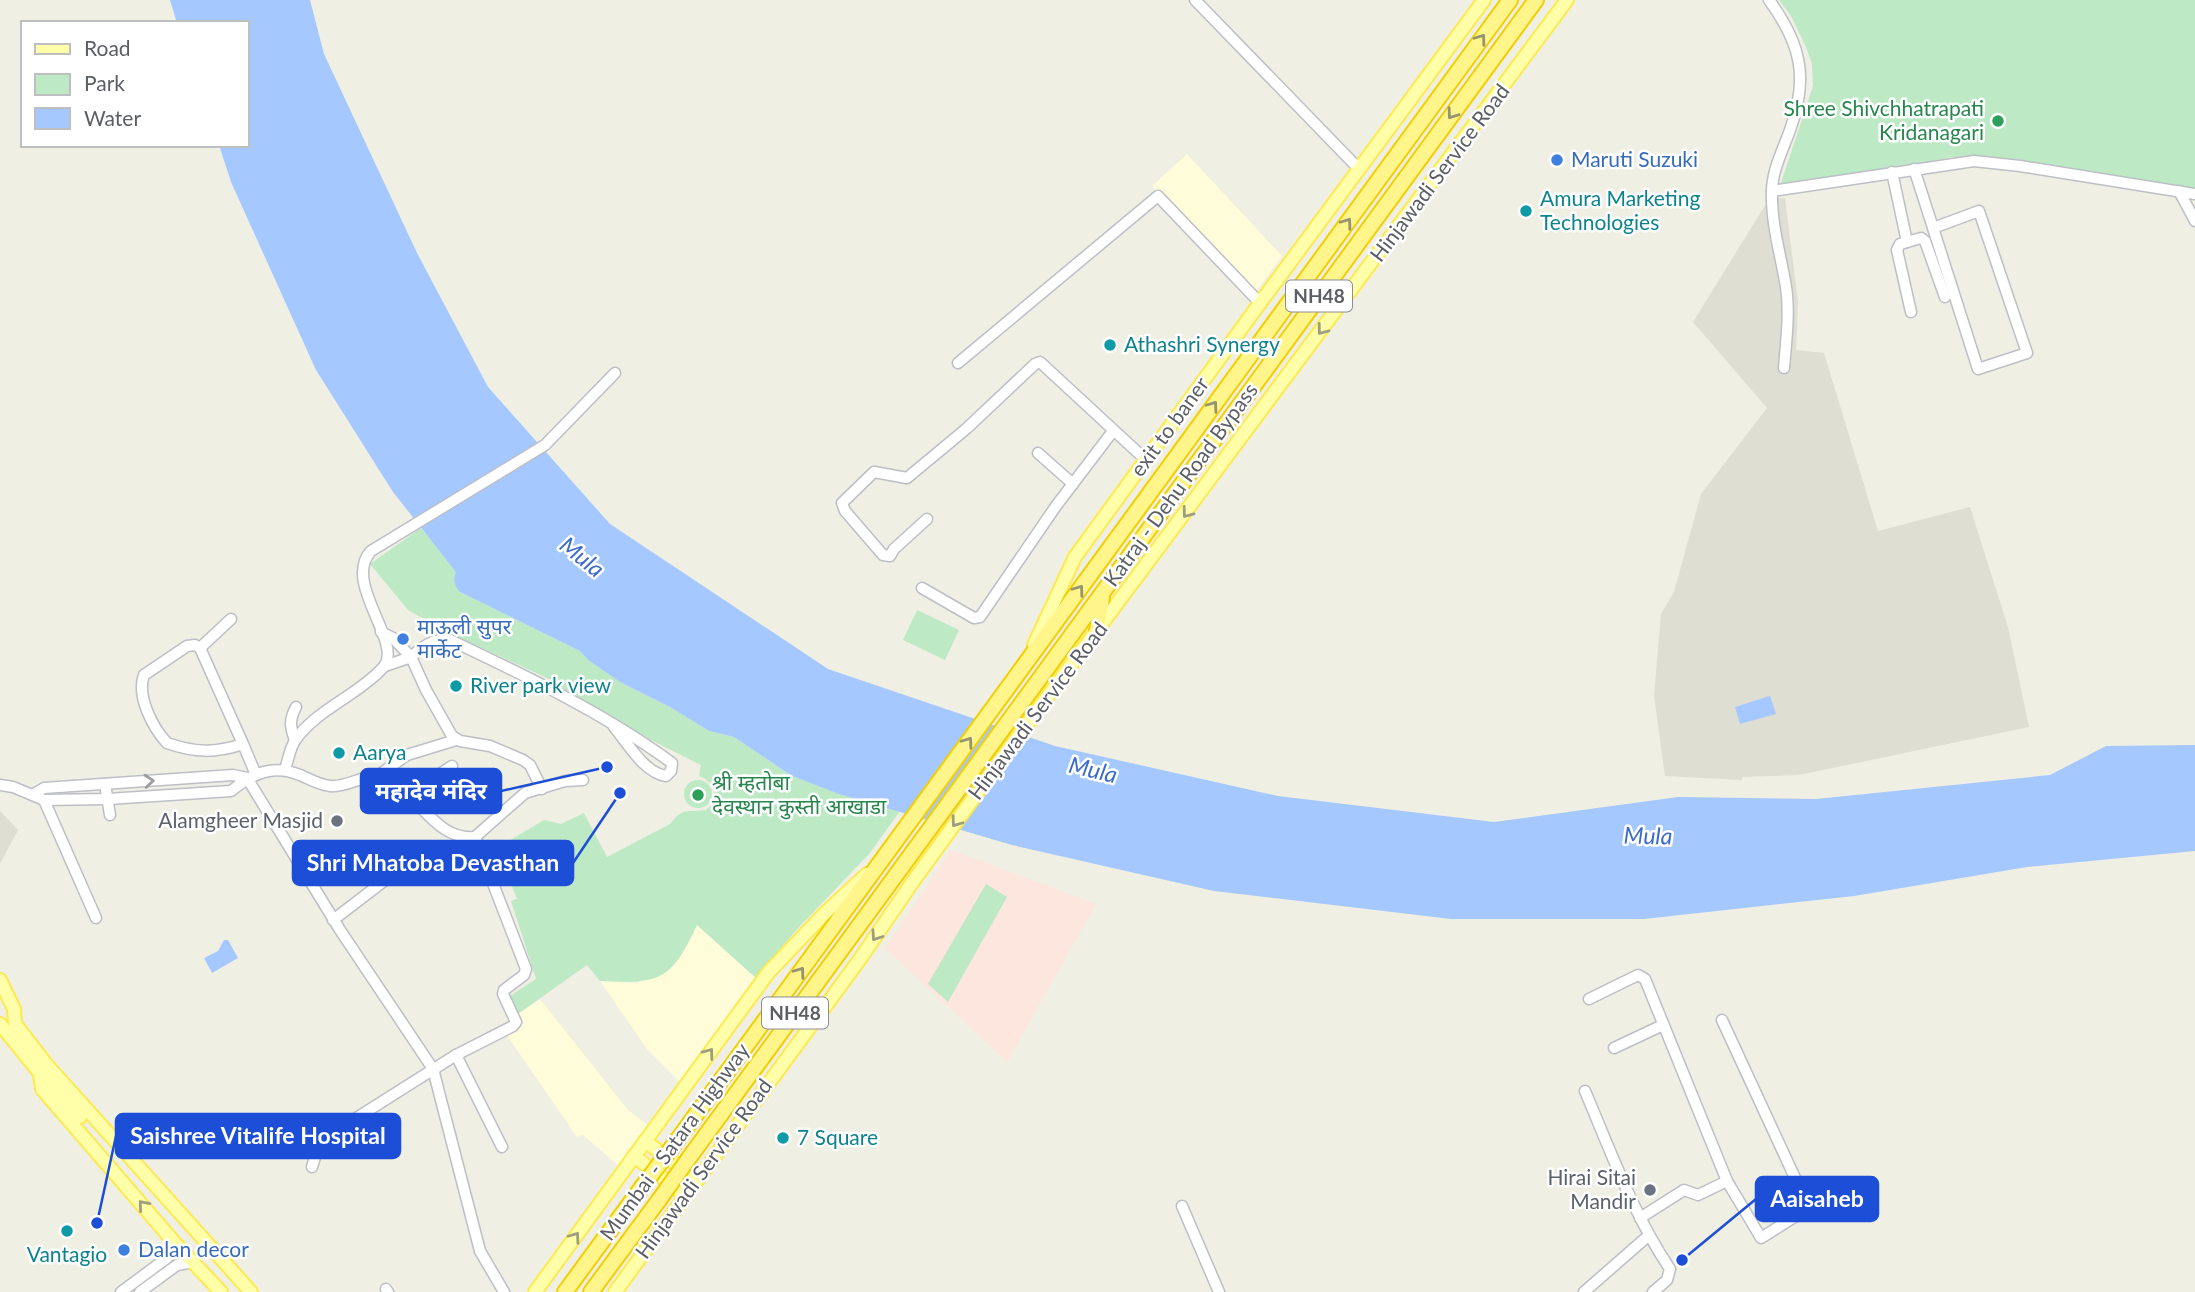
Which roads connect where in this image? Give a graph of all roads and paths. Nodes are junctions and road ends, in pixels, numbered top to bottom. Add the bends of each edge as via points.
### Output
1 (1195, 0) edge
2 (1484, 0) edge
3 (1510, 0) edge
4 (1536, 0) edge
5 (1567, 0) edge
6 (1769, 0) edge
7 (1359, 169) junction
8 (1914, 169) junction
9 (1892, 172) junction
10 (1772, 191) junction
11 (2179, 191) junction
12 (2195, 194) edge
13 (2195, 222) edge
14 (1933, 228) junction
15 (1907, 242) junction
16 (1945, 297) dead end
17 (1260, 303) junction
18 (1912, 312) dead end
19 (958, 363) dead end
20 (1784, 368) dead end
21 (615, 373) dead end
22 (1113, 431) junction
23 (1038, 453) dead end
24 (1146, 460) junction
25 (1073, 484) junction
26 (927, 519) dead end
27 (922, 588) dead end
28 (1103, 593) junction
29 (231, 619) dead end
30 (1097, 631) junction
31 (381, 632) junction
32 (200, 648) junction
33 (411, 657) junction
34 (1025, 664) junction
35 (385, 666) junction
36 (296, 707) dead end
37 (614, 726) junction
38 (295, 740) junction
39 (456, 740) junction
40 (243, 744) junction
41 (452, 766) dead end
42 (285, 770) junction
43 (251, 776) junction
44 (376, 777) junction
45 (583, 779) dead end
46 (105, 784) junction
47 (0, 785) edge
48 (542, 789) junction
49 (34, 794) junction
50 (407, 795) junction
51 (108, 799) junction
52 (44, 800) junction
53 (110, 814) dead end
54 (475, 837) junction
55 (881, 860) junction
56 (901, 869) joint
57 (397, 871) dead end
58 (96, 918) dead end
59 (333, 919) junction
60 (0, 980) edge
61 (1589, 999) dead end
62 (1721, 1020) dead end
63 (0, 1024) edge
64 (1663, 1025) junction
65 (1614, 1048) dead end
66 (456, 1055) junction
67 (43, 1068) junction
68 (433, 1069) junction
69 (60, 1088) junction
70 (1585, 1091) dead end
71 (645, 1141) junction
72 (502, 1147) dead end
73 (634, 1156) junction
74 (312, 1167) dead end
75 (696, 1180) junction
76 (1727, 1181) junction
77 (685, 1195) junction
78 (1182, 1206) dead end
79 (1640, 1219) junction
80 (1648, 1236) junction
81 (174, 1242) junction
82 (193, 1262) junction
83 (121, 1292) edge
84 (140, 1292) edge
85 (221, 1292) edge
86 (242, 1292) edge
87 (251, 1292) edge
88 (262, 1292) edge
89 (504, 1292) edge
90 (535, 1292) edge
91 (565, 1292) edge
92 (591, 1292) edge
93 (615, 1292) edge
94 (1219, 1292) edge
95 (1584, 1292) edge
96 (1653, 1292) edge

1 - 7 street
2 - 7 main road, exit to baner
34 -> 3 highway, Katraj - Dehu Road Bypass / NH48
4 -> 28 highway, Katraj - Dehu Road Bypass / NH48
5 -> 30 main road, Hinjawadi Service Road
6 - 10 street via 1795,46 1801,96
7 - 17 main road, exit to baner
8 - 9 street
8 - 11 street via 1974,161
8 - 14 street
9 - 10 street
9 - 15 street
10 - 20 street via 1787,290
11 - 12 street
11 - 13 street
14 - 14 street via 1978,369 2027,353 1979,211
15 - 16 street via 1921,238 1926,242
15 - 18 street via 1897,250
17 - 19 street via 1158,196
17 - 24 main road, exit to baner
21 - 31 street via 545,445 371,551 363,564 364,583
22 - 24 street
22 - 25 street
22 - 26 street via 1040,362 907,478 874,472 842,503 883,555 890,556
23 - 25 street
24 - 34 main road, exit to baner via 1075,557
25 - 27 street via 980,617 974,618
28 - 30 highway
28 - 56 highway, Katraj - Dehu Road Bypass / NH48
29 - 32 street
30 -> 75 main road, Hinjawadi Service Road
31 - 33 street
31 - 35 street
32 - 40 street
32 - 40 street via 187,646 144,675 145,705 167,743 203,753
33 - 35 street
33 - 37 street via 422,647 448,639
33 - 39 street
55 -> 34 highway, Katraj - Dehu Road Bypass / NH48
35 - 38 street
36 - 38 street via 290,718
37 - 37 street via 672,763 671,771 666,776 649,768
38 - 42 street
39 - 44 street via 408,755
39 - 48 street via 490,746 523,760
40 - 43 street
41 - 50 street
42 - 43 street
42 - 44 street via 331,786
46 -> 43 street
43 - 51 street via 231,791
43 - 59 street
44 - 50 street
45 - 48 street
46 - 49 street via 44,788
46 - 51 street
47 - 49 street
48 - 54 street via 518,798
49 - 52 street
50 - 54 street via 451,834
51 - 52 street
51 - 53 street
52 - 58 street
54 - 66 street via 526,970 503,990 515,1017 513,1026
71 -> 55 main road via 768,973
91 -> 55 highway, Mumbai - Satara Highway / NH48, bridge
56 - 92 highway, Mumbai - Satara Highway / NH48, bridge
57 - 59 street
59 - 68 street
60 - 67 main road via 14,1009 15,1024
61 - 64 street via 1642,975
62 - 76 street via 1808,1206 1760,1238
63 - 67 main road
64 - 65 street
64 - 76 street
66 - 68 street
66 - 72 street
67 - 69 main road
81 -> 67 main road via 42,1089
67 - 88 main road via 61,1072
68 - 74 street via 320,1141
68 - 89 street via 480,1251
69 - 86 main road
69 - 87 main road
70 - 79 street
71 - 73 main road
71 - 75 main road
73 - 77 main road
90 -> 73 main road
75 - 77 main road, Hinjawadi Service Road
76 - 79 street via 1698,1195 1684,1190
77 - 93 main road, Hinjawadi Service Road
78 - 94 street
79 - 80 street
80 - 95 street
80 - 96 street via 1670,1269 1667,1280
81 - 82 main road
81 - 83 street via 167,1258
82 - 84 street via 177,1265
82 - 85 main road

